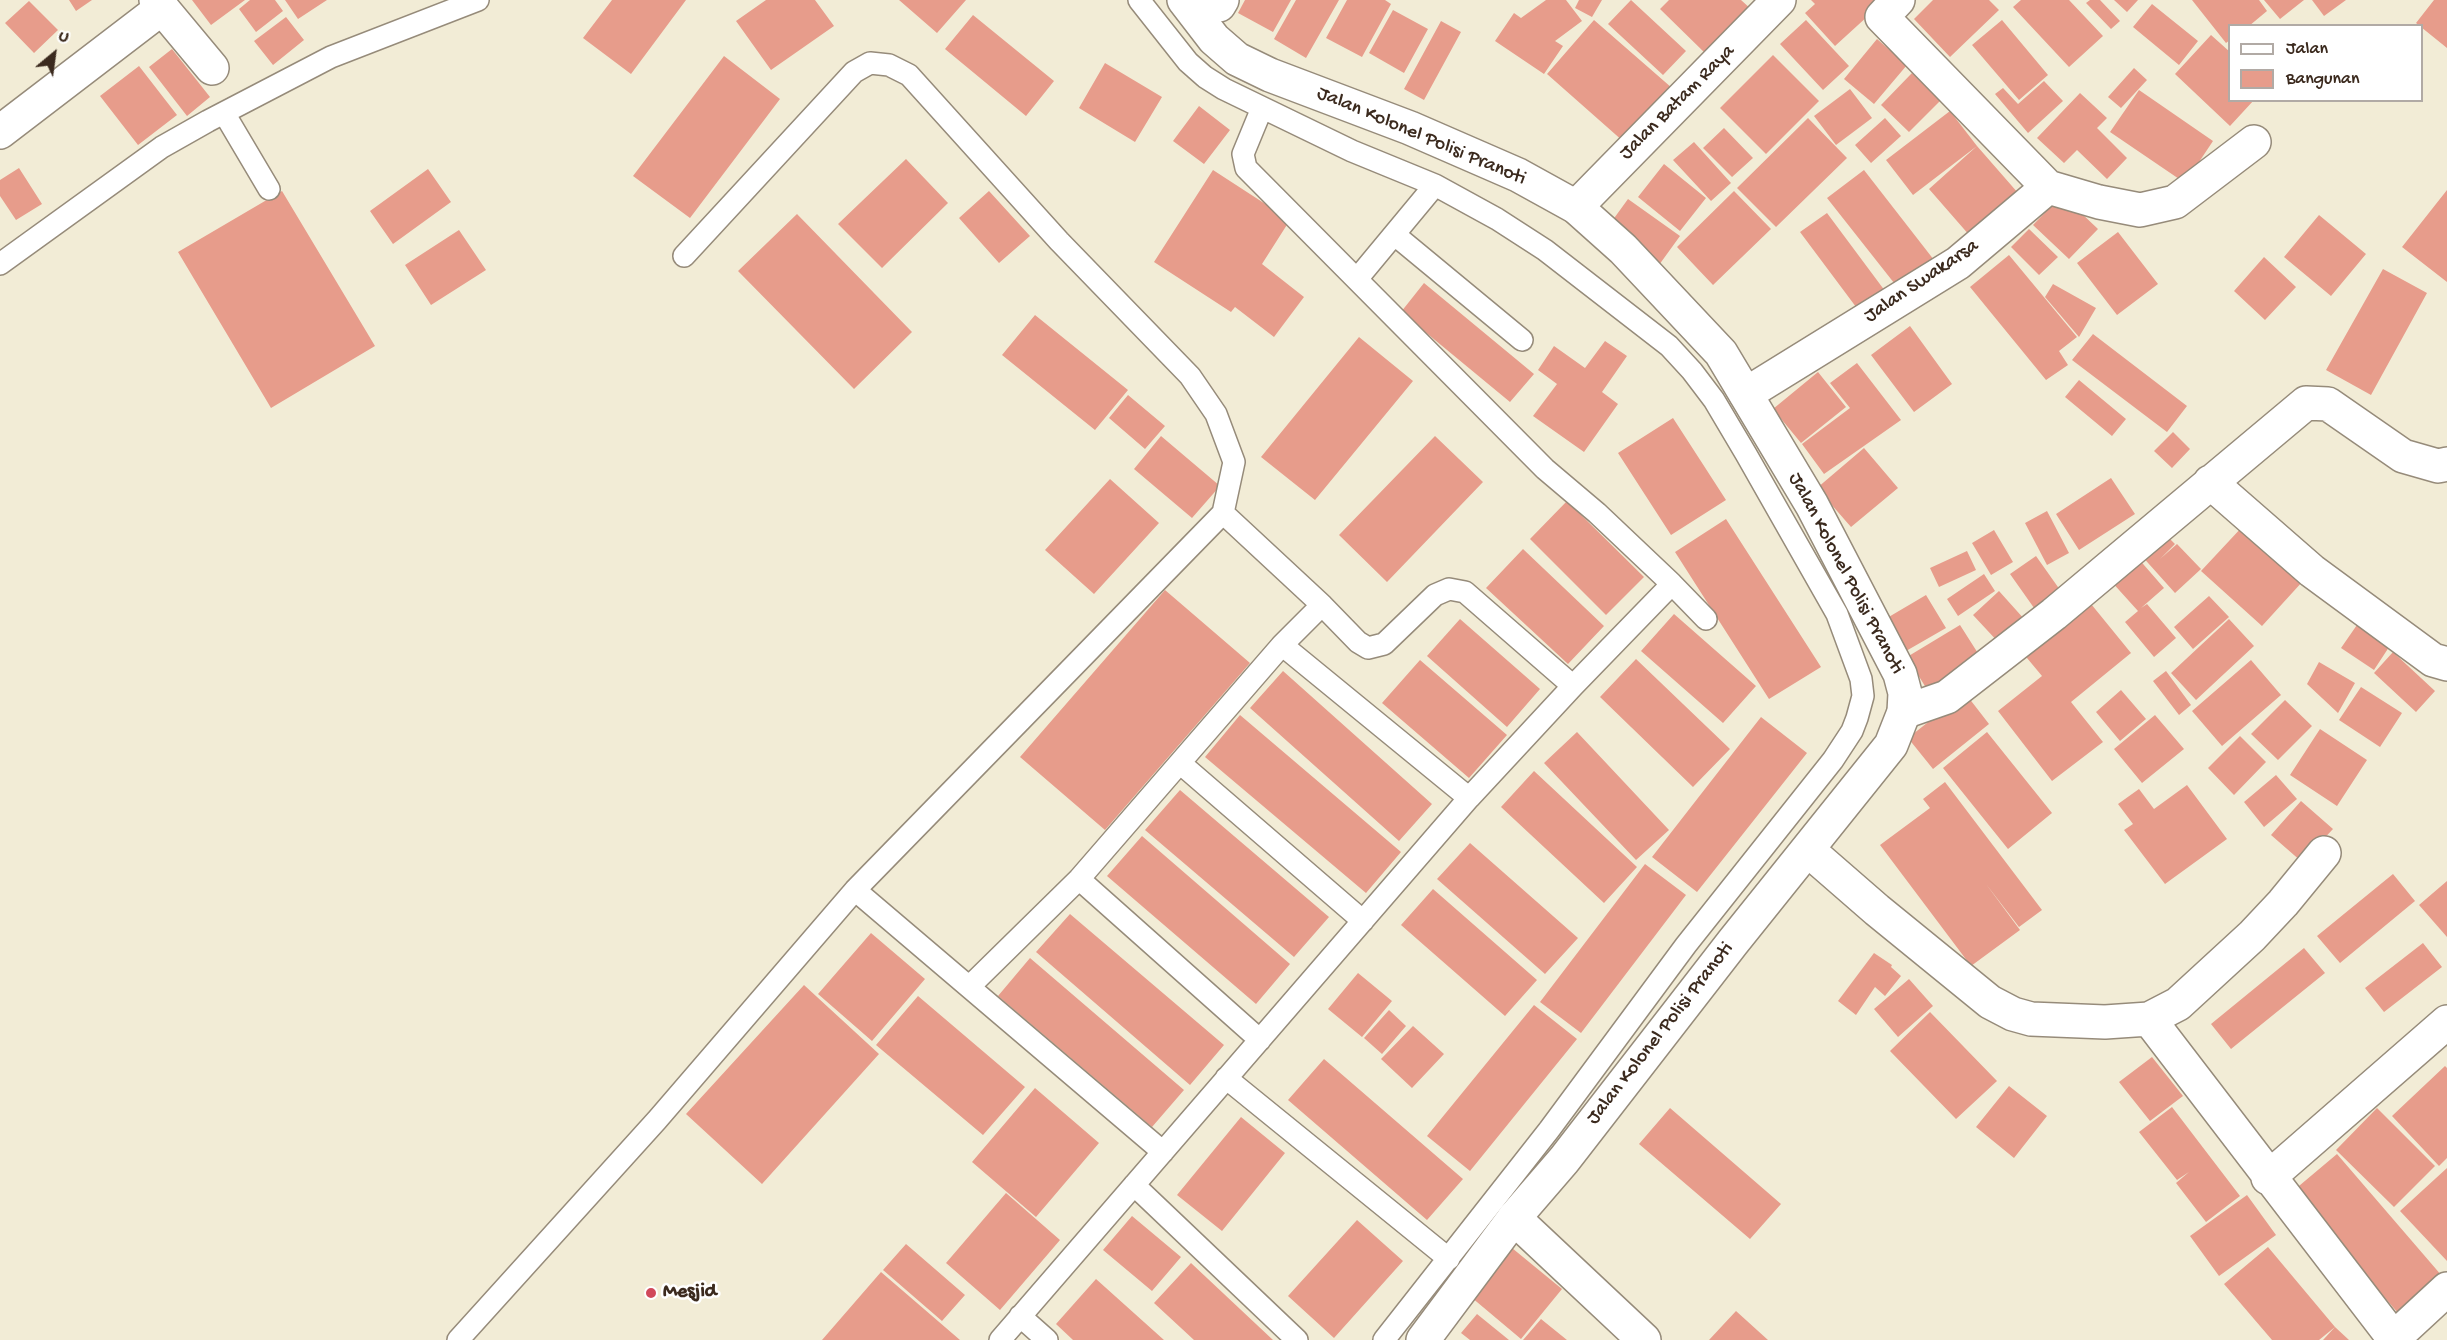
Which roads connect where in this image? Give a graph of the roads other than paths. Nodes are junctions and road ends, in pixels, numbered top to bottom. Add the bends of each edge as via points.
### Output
1 (478, 0) edge
2 (1139, 0) edge
3 (1184, 0) edge
4 (1779, 0) edge
5 (1898, 0) edge
6 (159, 4) edge
7 (212, 68) dead end
8 (1262, 108) junction
9 (224, 113) junction
10 (0, 132) edge
11 (2254, 142) dead end
12 (1435, 185) junction
13 (2048, 187) junction
14 (269, 189) dead end
15 (1576, 207) junction
16 (1395, 235) junction
17 (684, 256) dead end
18 (0, 264) edge
19 (1357, 279) junction
20 (1522, 340) dead end
21 (1746, 394) junction
22 (2447, 464) edge
23 (2210, 482) junction
24 (1222, 513) junction
25 (1672, 584) junction
26 (1322, 605) junction
27 (1706, 620) dead end
28 (1282, 645) junction
29 (2447, 664) edge
30 (1572, 686) junction
31 (1904, 712) junction
32 (1180, 763) junction
33 (1469, 798) junction
34 (1808, 850) junction
35 (2324, 853) dead end
36 (1079, 879) junction
37 (855, 890) junction
38 (1363, 921) junction
39 (969, 987) junction
40 (2149, 1019) junction
41 (2447, 1022) edge
42 (1260, 1040) junction
43 (1226, 1078) junction
44 (1163, 1152) junction
45 (2268, 1178) junction
46 (1134, 1185) junction
47 (1514, 1218) junction
48 (1449, 1259) junction
49 (2447, 1289) edge
50 (1020, 1316) junction
51 (2394, 1339) edge
52 (458, 1340) edge
53 (1000, 1340) edge
54 (1047, 1340) edge
55 (1298, 1340) edge
56 (1384, 1340) edge
57 (1423, 1340) edge
58 (1644, 1340) edge

1 - 9 lane via 331,57
2 - 8 lane via 1188,62 1205,77
3 - 15 street, Jalan Kolonel Polisi Pranoti via 1214,39 1237,59 1472,154
4 - 15 street, Jalan Batam Raya
5 - 13 street via 1882,17
6 - 7 street
6 - 10 street
8 - 12 lane
8 - 19 lane via 1243,154 1246,168
9 - 14 lane
9 - 18 lane via 162,147
11 - 13 street via 2175,202 2164,205 2140,210
12 - 16 lane
12 - 48 lane via 1545,250 1669,346 1692,371 1730,427 1837,615 1856,659 1863,696 1852,731 1833,760 1686,945
13 - 21 street, Jalan Swakarsa via 1958,263
15 - 21 street, Jalan Kolonel Polisi Pranoti via 1623,249 1695,324 1721,353
16 - 19 lane
16 - 20 lane
17 - 24 lane via 854,72 870,63 889,64 909,75 1059,241 1190,376 1216,414 1234,462
19 - 25 lane via 1545,469
21 - 31 street, Jalan Kolonel Polisi Pranoti via 1812,505 1900,674
22 - 23 street via 2438,466 2403,456 2328,404 2306,403
23 - 29 street via 2312,571 2433,660
23 - 31 street via 2054,614 1947,697
24 - 26 lane
24 - 37 lane
25 - 27 lane
25 - 30 lane
26 - 28 lane
26 - 30 lane via 1368,648 1384,644 1435,595 1449,590 1465,592
28 - 32 lane
28 - 33 lane
30 - 33 lane
31 - 34 street, Jalan Kolonel Polisi Pranoti via 1891,745
32 - 36 lane
32 - 38 lane
33 - 38 lane
34 - 40 street via 1974,989 2013,1014 2057,1021
34 - 47 street, Jalan Kolonel Polisi Pranoti
35 - 40 street via 2283,903 2207,979 2178,1004
36 - 39 lane
36 - 42 lane
37 - 39 lane
37 - 52 lane via 657,1120
38 - 42 lane
39 - 44 lane
40 - 45 street
41 - 45 street
42 - 43 lane
43 - 44 lane
43 - 48 lane
44 - 46 lane
45 - 51 street
46 - 50 lane
46 - 55 lane
47 - 57 street, Jalan Kolonel Polisi Pranoti
47 - 58 street
48 - 56 lane
49 - 51 street
50 - 53 lane
50 - 54 lane

